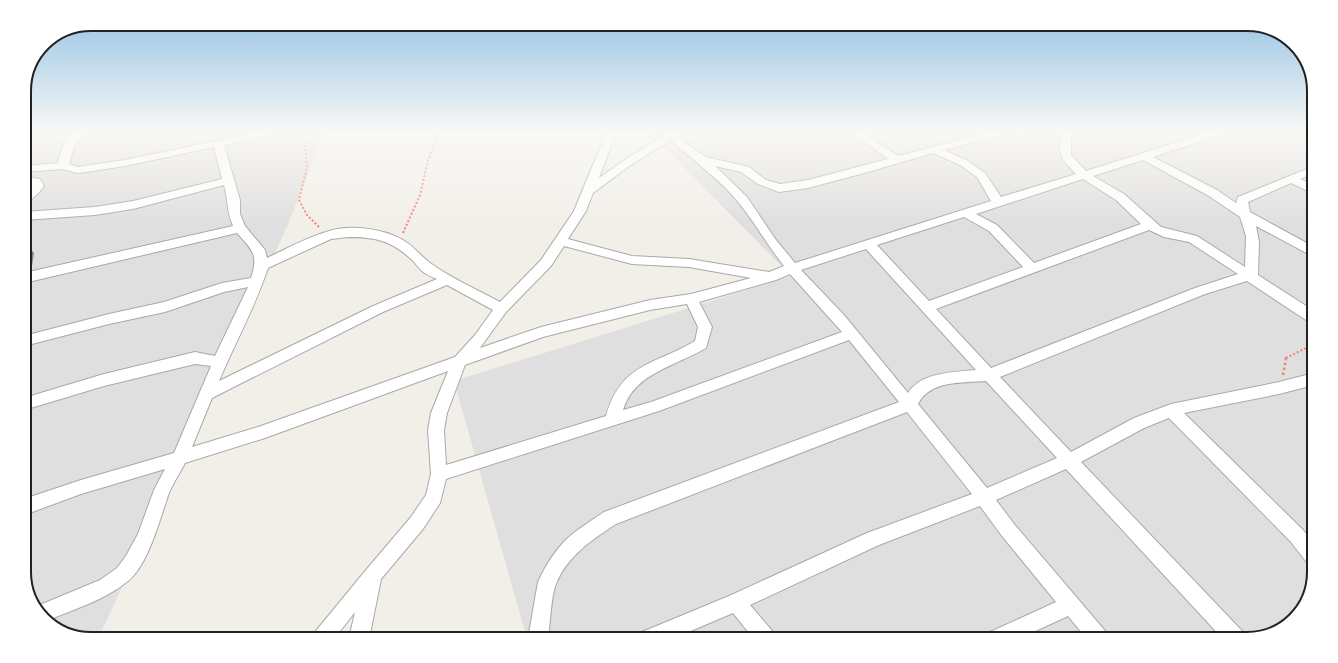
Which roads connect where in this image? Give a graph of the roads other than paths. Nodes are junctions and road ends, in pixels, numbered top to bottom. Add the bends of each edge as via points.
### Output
1 (120, 164) edge
2 (224, 164) edge
3 (598, 164) edge
4 (626, 164) edge
5 (706, 164) edge
6 (721, 164) edge
7 (882, 164) edge
8 (964, 164) edge
9 (1072, 164) edge
10 (1119, 164) edge
11 (1159, 164) edge
12 (62, 166) joint
13 (31, 168) edge
14 (1307, 172) edge
15 (1084, 175) junction
16 (1291, 179) junction
17 (31, 180) edge
18 (228, 181) junction
19 (1307, 187) edge
20 (587, 192) junction
21 (31, 193) edge
22 (998, 202) junction
23 (965, 213) junction
24 (1244, 214) junction
25 (31, 216) edge
26 (1150, 225) junction
27 (240, 228) junction
28 (1251, 229) junction
29 (561, 241) junction
30 (869, 244) junction
31 (1307, 249) edge
32 (1307, 258) edge
33 (262, 265) junction
34 (792, 268) junction
35 (1032, 269) junction
36 (1251, 275) junction
37 (31, 276) edge
38 (771, 277) junction
39 (447, 280) junction
40 (257, 281) junction
41 (691, 299) junction
42 (927, 307) junction
43 (501, 309) junction
44 (1307, 313) edge
45 (851, 334) junction
46 (31, 339) edge
47 (220, 362) junction
48 (459, 362) junction
49 (989, 375) junction
50 (1307, 381) edge
51 (207, 394) junction
52 (31, 402) edge
53 (909, 405) junction
54 (1171, 410) junction
55 (612, 420) junction
56 (180, 457) junction
57 (1070, 460) junction
58 (439, 474) junction
59 (984, 497) junction
60 (31, 505) edge
61 (1307, 549) edge
62 (372, 576) junction
63 (736, 602) junction
64 (1070, 605) junction
65 (46, 612) edge
66 (328, 632) edge
67 (360, 632) edge
68 (539, 632) edge
69 (665, 632) edge
70 (760, 632) edge
71 (1012, 632) edge
72 (1093, 632) edge
73 (1230, 632) edge

1 - 12 street via 77,170
2 - 18 street
3 - 20 street
4 - 20 street
5 - 34 street via 743,200
6 - 7 street via 745,169 769,186 779,188 808,184
8 - 22 street via 981,175
9 - 15 street
10 - 15 street
11 - 24 street via 1213,193
12 - 13 street
14 - 16 street
15 - 22 street
15 - 26 street via 1120,197
16 - 19 street
16 - 24 street via 1242,200
17 - 21 street via 36,181 38,186
18 - 25 street via 140,203 95,211
18 - 27 street via 234,200 234,214
20 - 29 street via 580,211
22 - 23 street
23 - 30 street
23 - 35 street via 993,228
24 - 28 street
24 - 31 street
26 - 35 street
26 - 36 street via 1168,234 1193,239
27 - 33 street via 259,250
27 - 37 street
28 - 32 street
28 - 36 street
29 - 38 street via 632,260 718,266
29 - 43 street via 546,263
30 - 34 street
30 - 42 street
33 - 39 street via 329,235 370,233 399,243 427,268
33 - 40 street
34 - 38 street
34 - 45 street
35 - 42 street
36 - 44 street
36 - 49 street via 1200,291
38 - 41 street
39 - 43 street
39 - 51 street via 378,309
40 - 46 street via 222,288 165,307 115,317
40 - 47 street
41 - 48 street via 650,305 548,330
41 - 55 street via 705,327 701,344 639,374 624,390
42 - 49 street
43 - 48 street via 480,339
45 - 53 street
45 - 55 street
47 - 51 street
47 - 52 street via 195,358 104,380
48 - 56 street
48 - 58 street via 437,424
49 - 53 street via 957,377 930,384 917,392
49 - 57 street
50 - 54 street
51 - 56 street
53 - 59 street
53 - 68 street via 610,518 580,538 561,559 547,582
54 - 57 street via 1139,423
54 - 61 street
55 - 58 street
56 - 60 street
56 - 65 street via 162,490 146,537 123,574 106,586
57 - 59 street
57 - 73 street
58 - 62 street via 434,498 417,524
59 - 63 street via 873,539
59 - 64 street
62 - 66 street
62 - 67 street
63 - 69 street
63 - 70 street
64 - 71 street
64 - 72 street

